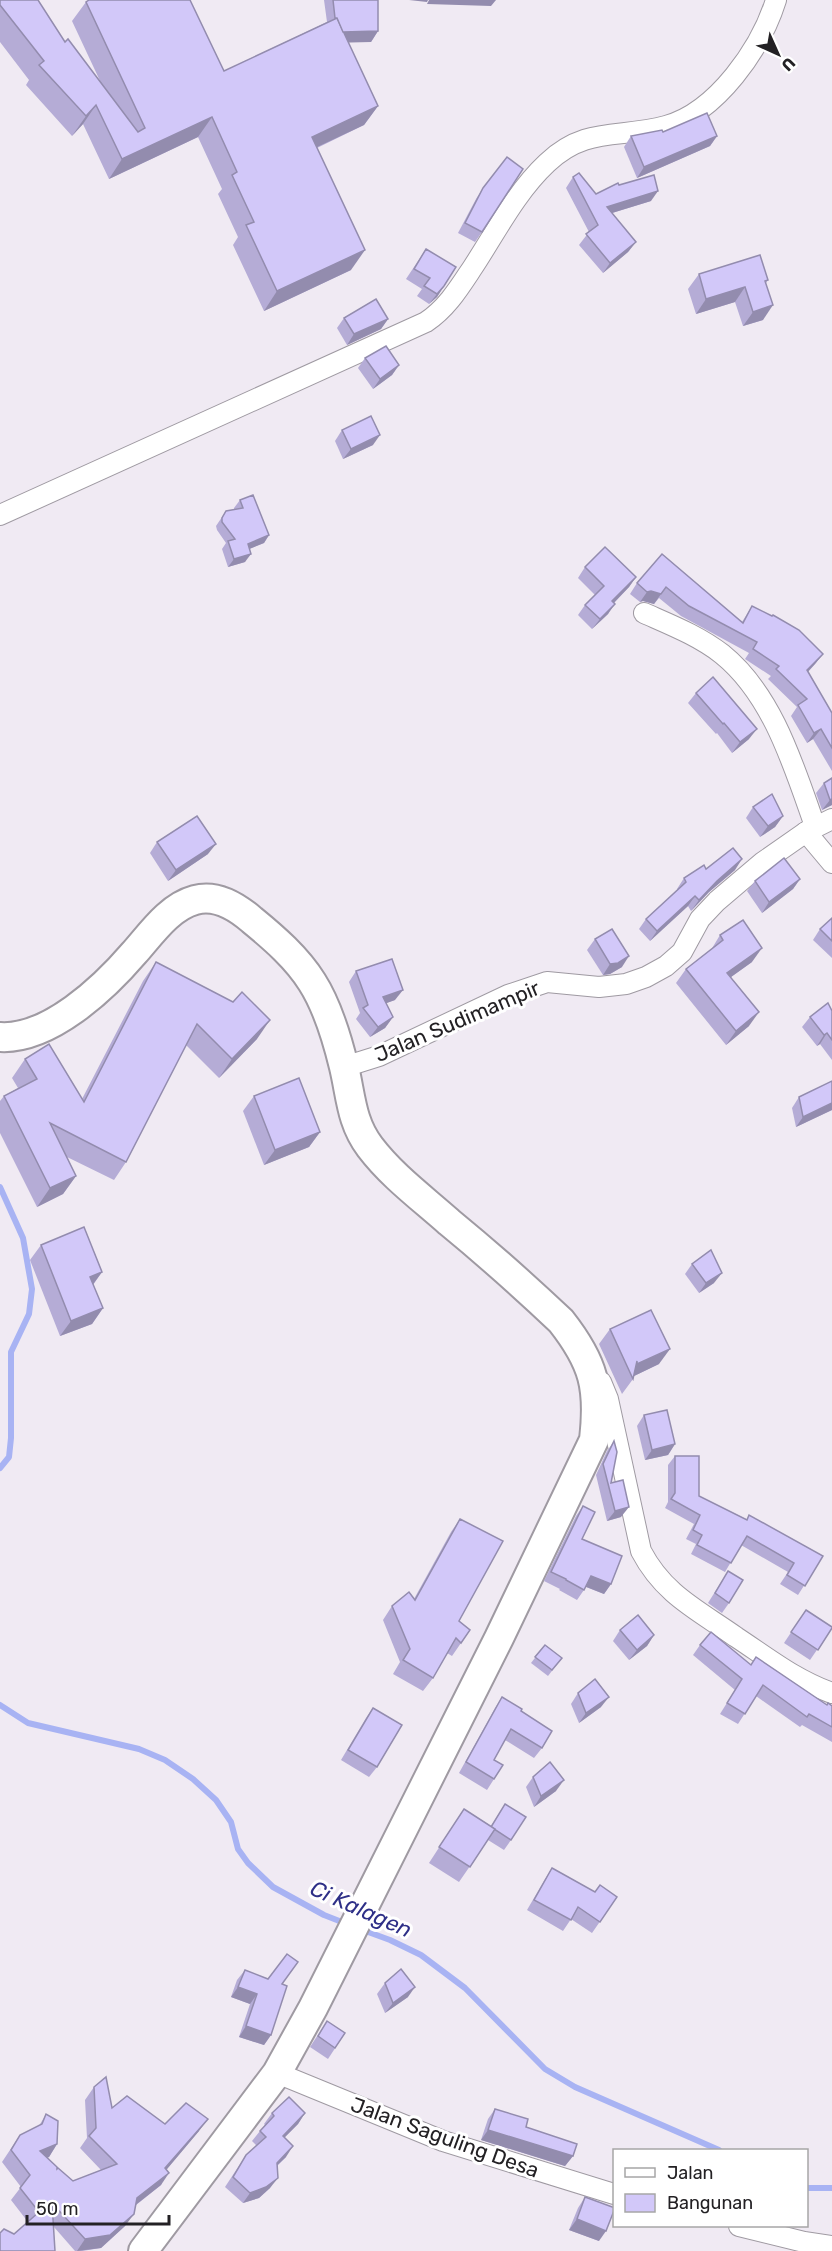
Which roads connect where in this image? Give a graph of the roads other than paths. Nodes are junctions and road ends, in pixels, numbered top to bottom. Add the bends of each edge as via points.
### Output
1 (776, 0) edge
2 (0, 515) edge
3 (645, 613) dead end
4 (818, 826) edge
5 (832, 863) edge
6 (0, 1037) edge
7 (344, 1067) junction
8 (580, 1344) junction
9 (832, 1693) edge
10 (277, 2073) junction
11 (613, 2193) edge
12 (742, 2227) edge
13 (790, 2245) edge
14 (832, 2246) edge
15 (143, 2251) edge

1 - 2 street via 770,20 749,56 701,108 667,126 574,143 546,164 527,184 454,296 437,315
3 - 4 street via 686,632 742,672 766,708
4 - 5 street
4 - 7 street, Jalan Sudimampir via 763,862 717,901 700,919 682,952 646,978 599,987 547,982 508,995 379,1056
6 - 7 highway via 33,1033 71,1011 102,987 167,916 196,900 214,899 245,914 312,981
7 - 8 highway via 357,1128 370,1148 398,1178 534,1295
8 - 9 street via 590,1354 608,1399 641,1551 650,1568 676,1598 784,1671
8 - 10 highway via 595,1390 594,1440 489,1658
10 - 11 street, Jalan Saguling Desa via 443,2141
10 - 15 highway
12 - 13 street
13 - 14 street

